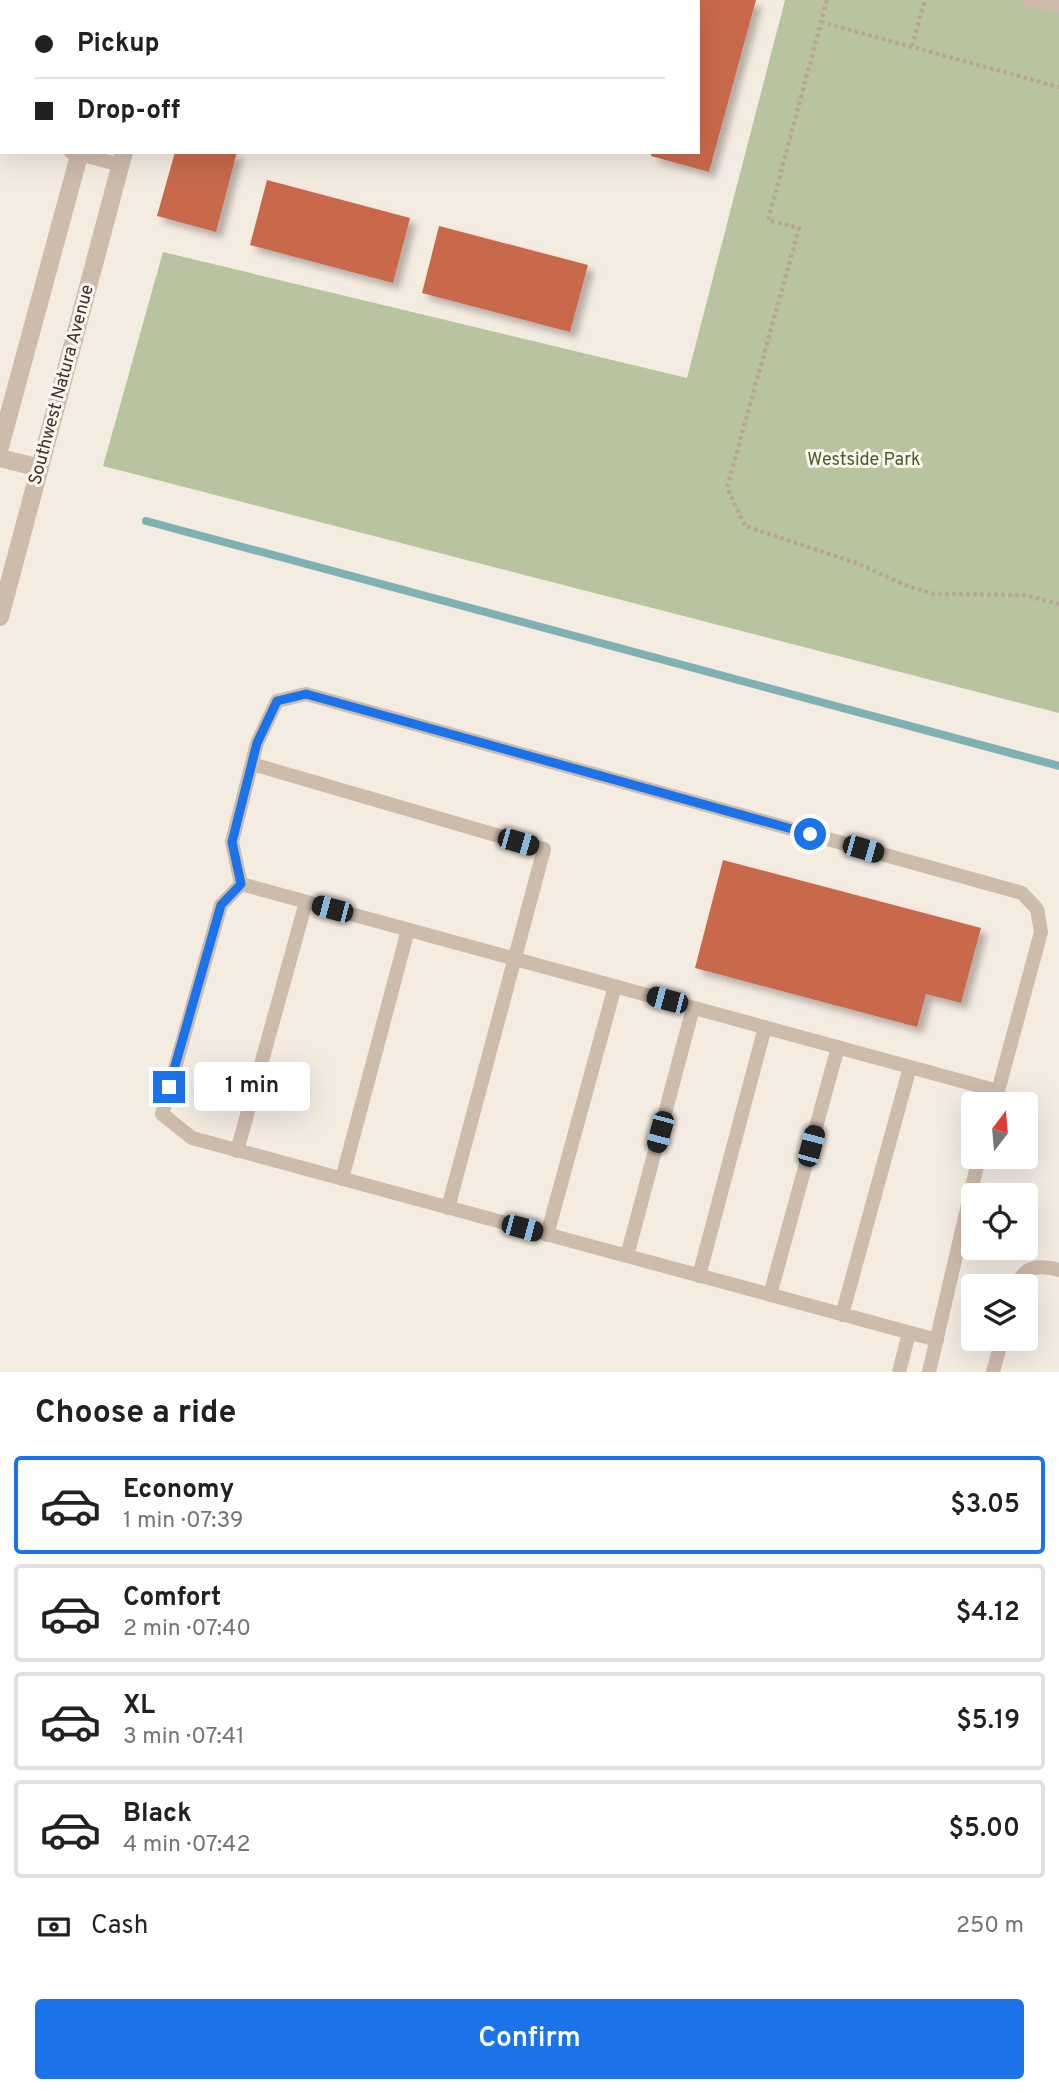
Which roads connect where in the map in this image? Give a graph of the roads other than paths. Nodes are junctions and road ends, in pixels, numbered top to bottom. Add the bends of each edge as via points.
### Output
1 (1029, 0) edge
2 (1059, 8) edge
3 (77, 154) edge
4 (84, 154) edge
5 (122, 159) edge
6 (0, 447) edge
7 (0, 458) edge
8 (40, 468) junction
9 (0, 617) edge
10 (252, 764) junction
11 (241, 884) junction
12 (306, 902) junction
13 (408, 930) junction
14 (514, 959) junction
15 (615, 986) junction
16 (693, 1008) junction
17 (765, 1027) junction
18 (838, 1047) junction
19 (910, 1067) junction
20 (982, 1092) edge
21 (997, 1092) edge
22 (237, 1151) junction
23 (976, 1169) edge
24 (342, 1179) junction
25 (448, 1208) junction
26 (547, 1235) junction
27 (626, 1256) junction
28 (1059, 1270) edge
29 (1024, 1274) edge
30 (699, 1276) junction
31 (770, 1295) junction
32 (842, 1315) junction
33 (909, 1333) junction
34 (937, 1340) junction
35 (999, 1351) edge
36 (899, 1372) edge
37 (929, 1372) edge
38 (993, 1372) edge

1 - 2 lane
3 - 6 street
4 - 5 lane
5 - 8 street, Southwest Natura Avenue
7 - 8 street
8 - 9 street, Southwest Natura Avenue
10 - 11 lane via 232,842
10 - 14 lane via 544,849
10 - 21 lane via 277,701 306,694 1022,893 1037,909 1041,932
11 - 12 lane
11 - 22 lane via 221,905 162,1114 192,1138
12 - 13 lane
12 - 22 lane
13 - 14 lane
13 - 24 lane
14 - 15 lane
14 - 25 lane
15 - 16 lane
15 - 26 lane
16 - 17 lane
16 - 27 lane
17 - 18 lane
17 - 30 lane
18 - 19 lane
18 - 31 lane
19 - 20 lane
19 - 32 lane
22 - 24 lane
23 - 34 lane
24 - 25 lane
25 - 26 lane
26 - 27 lane
27 - 30 lane
28 - 29 lane via 1039,1265
30 - 31 lane
31 - 32 lane
32 - 33 lane
33 - 34 lane
33 - 36 lane
34 - 37 lane
35 - 38 lane

